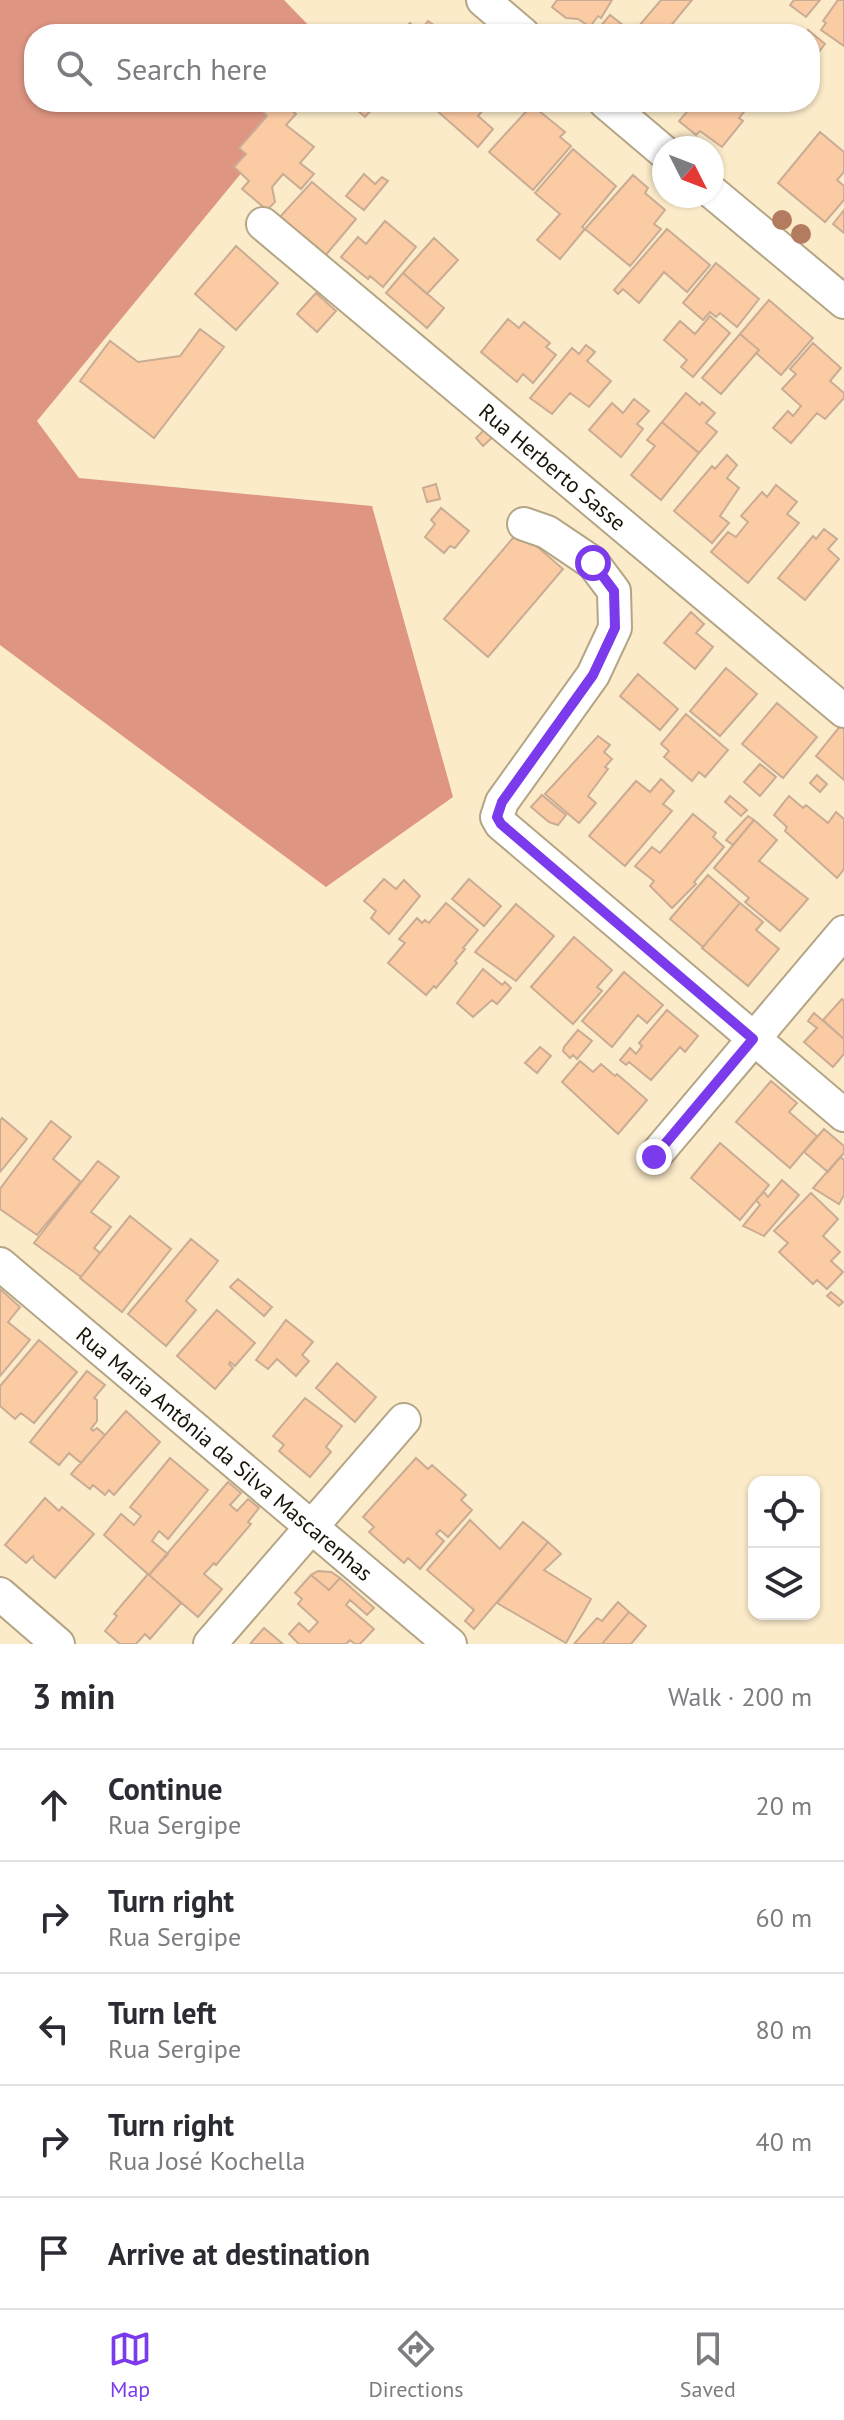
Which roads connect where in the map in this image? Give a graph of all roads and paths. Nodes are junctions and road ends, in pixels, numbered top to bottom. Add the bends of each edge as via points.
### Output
1 (485, 1) edge
2 (511, 24) edge
3 (617, 112) edge
4 (652, 142) edge
5 (724, 202) edge
6 (263, 224) dead end
7 (844, 302) edge
8 (524, 524) dead end
9 (844, 711) edge
10 (844, 932) edge
11 (753, 1039) junction
12 (844, 1115) edge
13 (654, 1157) dead end
14 (0, 1264) edge
15 (404, 1420) dead end
16 (312, 1526) junction
17 (0, 1594) edge
18 (58, 1644) edge
19 (210, 1644) edge
20 (450, 1644) edge

1 - 2 street
3 - 4 street
5 - 7 street
6 - 9 street, Rua Herberto Sasse
8 - 11 street via 547,532 593,563 614,591 615,628 593,675 502,802 497,817
10 - 11 street
11 - 12 street
11 - 13 street
14 - 16 street, Rua Maria Antônia da Silva Mascarenhas
15 - 16 street
16 - 19 street
16 - 20 street, Rua Maria Antônia da Silva Mascarenhas
17 - 18 street

